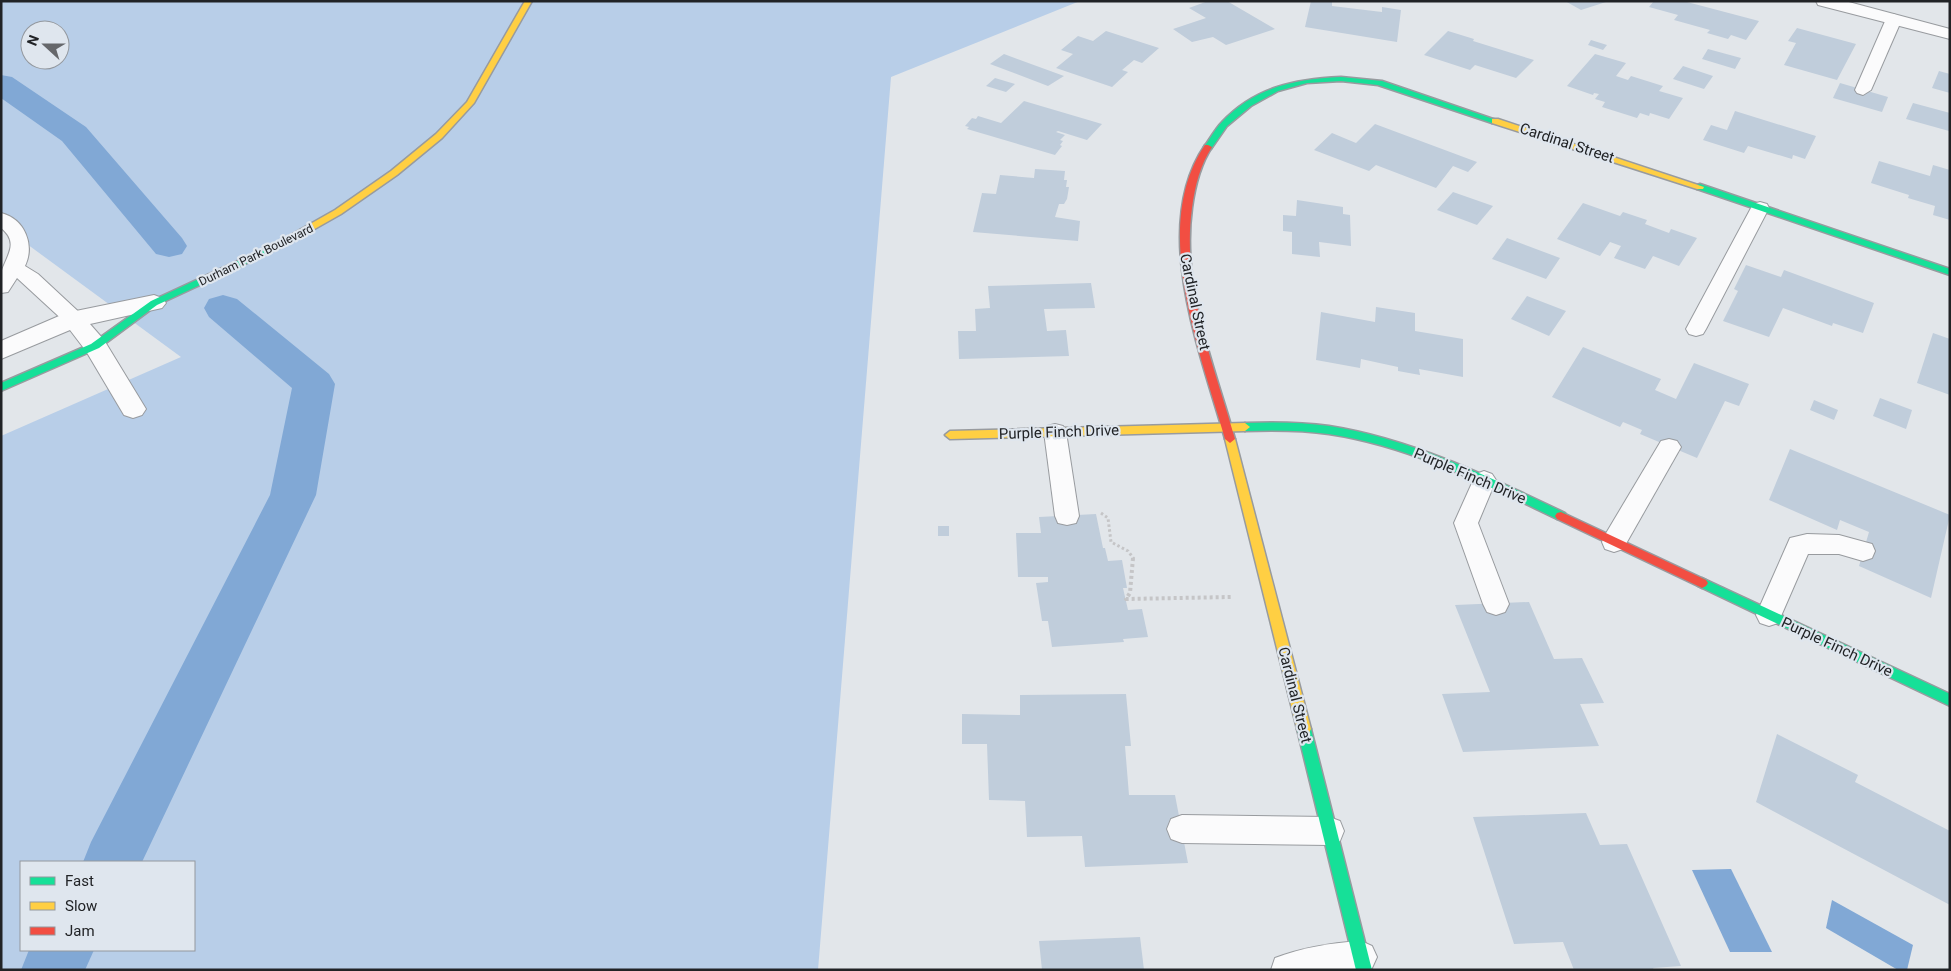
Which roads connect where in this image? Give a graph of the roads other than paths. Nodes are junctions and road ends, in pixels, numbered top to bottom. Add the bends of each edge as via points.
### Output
1 (530, 1) edge
2 (1824, 1) edge
3 (1894, 20) junction
4 (1950, 34) edge
5 (1863, 90) dead end
6 (1760, 208) junction
7 (1, 220) edge
8 (14, 268) junction
9 (1950, 272) edge
10 (1, 287) edge
11 (154, 303) junction
12 (74, 319) junction
13 (1696, 329) dead end
14 (95, 346) junction
15 (1, 351) edge
16 (1, 387) edge
17 (133, 409) dead end
18 (1226, 426) junction
19 (1055, 432) junction
20 (950, 436) dead end
21 (1669, 447) dead end
22 (1484, 480) junction
23 (1066, 512) road end
24 (1614, 542) junction
25 (1863, 551) dead end
26 (1496, 604) dead end
27 (1769, 615) junction
28 (1950, 700) edge
29 (1182, 829) dead end
30 (1329, 830) junction
31 (1363, 963) edge
32 (1287, 970) edge

1 - 11 street, Durham Park Boulevard via 475,96 420,153 366,193 292,239
2 - 3 street
3 - 4 street
3 - 5 lane
6 - 9 street, Cardinal Street
6 - 13 lane
6 - 18 street, Cardinal Street via 1391,85 1332,79 1299,82 1270,90 1241,108 1213,140 1194,178 1184,222 1183,254 1188,284
7 - 8 lane via 19,233 22,244
8 - 10 lane
8 - 12 lane via 31,278
11 - 12 street, Durham Park Boulevard
11 - 14 street, Durham Park Boulevard
12 - 14 street
12 - 15 street, Durham Park Boulevard
14 - 16 street, Durham Park Boulevard
14 - 17 street
18 - 19 street, Purple Finch Drive
18 - 22 street, Purple Finch Drive via 1296,426 1351,433 1388,442
18 - 30 street, Cardinal Street
19 - 20 street, Purple Finch Drive
19 - 23 lane
21 - 24 lane
22 - 24 street, Purple Finch Drive
22 - 26 lane via 1466,523
24 - 27 street, Purple Finch Drive
25 - 27 lane via 1825,542 1799,545
27 - 28 street, Purple Finch Drive
29 - 30 lane
30 - 31 street, Cardinal Street
31 - 32 lane via 1320,960

